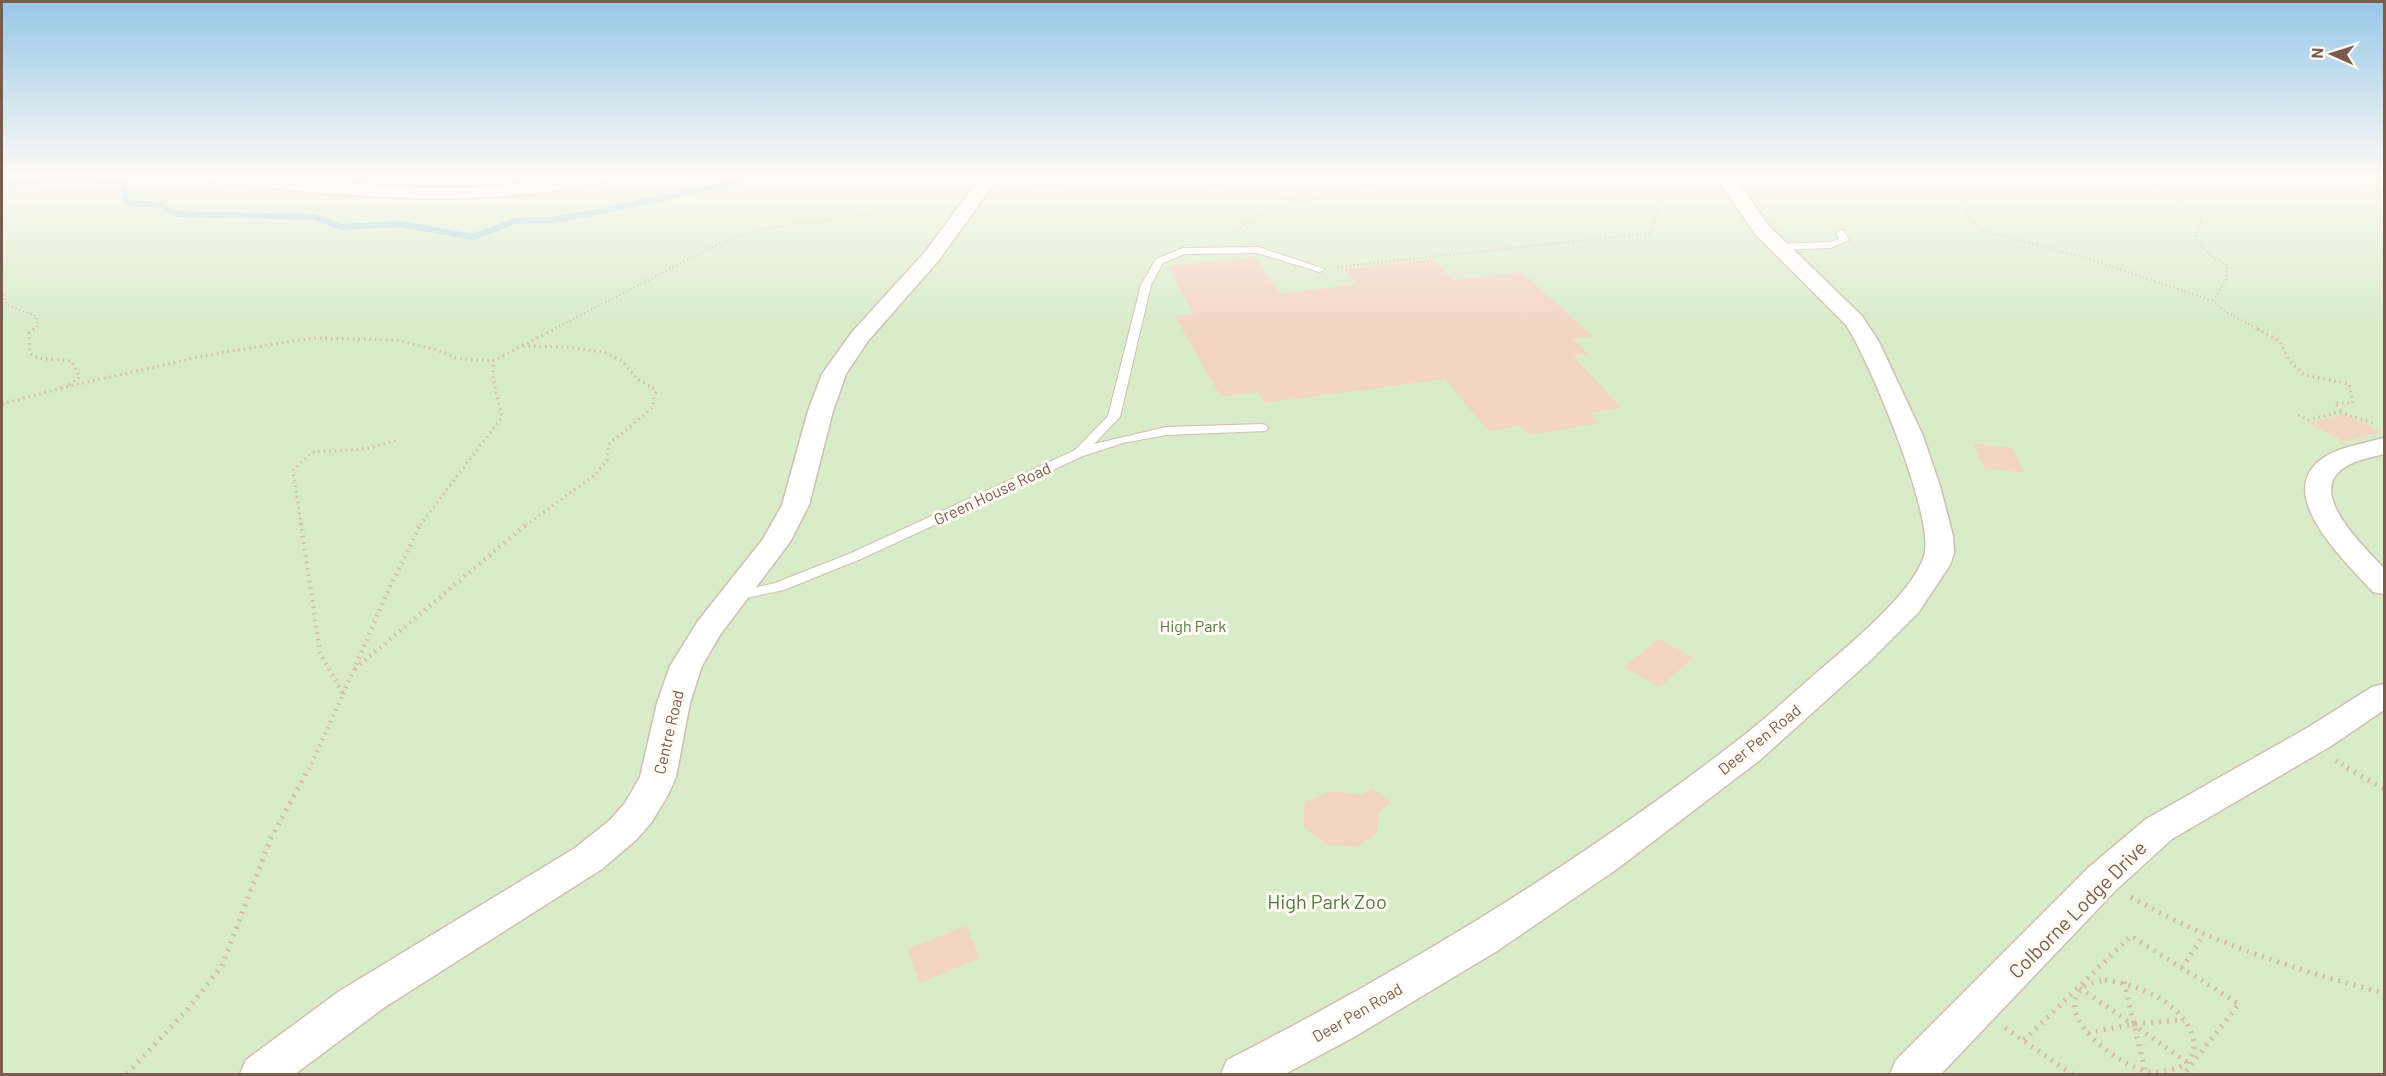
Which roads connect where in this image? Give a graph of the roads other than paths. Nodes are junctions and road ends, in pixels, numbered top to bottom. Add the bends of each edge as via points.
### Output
1 (953, 225) edge
2 (1759, 225) edge
3 (1841, 233) dead end
4 (1779, 247) junction
5 (1320, 269) road end
6 (1262, 428) dead end
7 (2385, 446) edge
8 (1079, 453) junction
9 (2385, 585) edge
10 (731, 597) junction
11 (2385, 695) edge
12 (262, 1074) edge
13 (1243, 1074) edge
14 (1912, 1074) edge

1 - 10 street, Centre Road via 913,280 868,327 836,372 816,423 793,512 780,535
2 - 4 street, Deer Pen Road
3 - 4 lane via 1844,240 1831,245
4 - 13 street, Deer Pen Road via 1854,321 1868,342 1910,436 1927,486 1939,536 1940,553 1935,565 1907,606 1860,654 1748,751 1613,851 1483,939 1339,1024
5 - 8 lane via 1258,250 1183,251 1159,261 1146,285 1114,417
6 - 8 lane, Green House Road via 1166,430
7 - 9 street via 2336,462 2317,484 2317,494 2324,516 2336,534
8 - 10 lane, Green House Road via 856,556 779,587
10 - 12 street, Centre Road via 683,670 673,702 666,754 654,788 622,830 583,863 352,1006
11 - 14 street, Colborne Lodge Drive via 2159,829 2102,879

